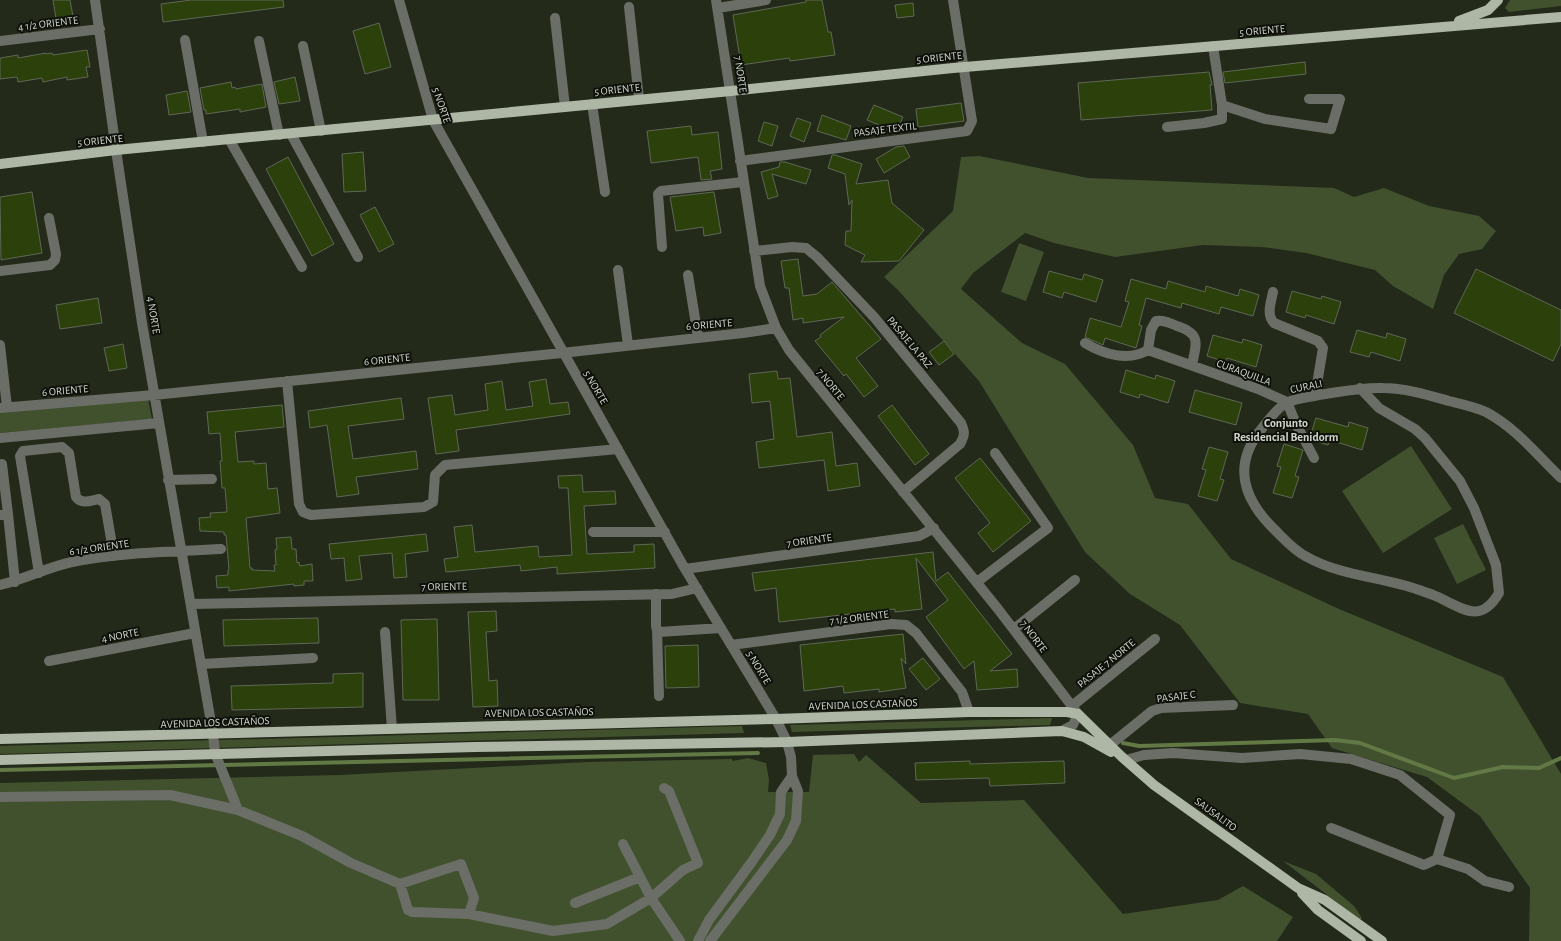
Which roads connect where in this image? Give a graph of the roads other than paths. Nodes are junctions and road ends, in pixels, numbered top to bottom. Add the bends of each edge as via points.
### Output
1 (95, 0) edge
2 (399, 0) edge
3 (766, 0) edge
4 (953, 0) edge
5 (1498, 0) edge
6 (717, 4) edge
7 (628, 7) dead end
8 (1561, 17) edge
9 (555, 18) dead end
10 (1450, 25) junction
11 (100, 29) junction
12 (185, 40) dead end
13 (0, 41) edge
14 (259, 41) dead end
15 (303, 46) dead end
16 (1213, 46) junction
17 (964, 67) junction
18 (731, 91) junction
19 (639, 99) junction
20 (1309, 99) dead end
21 (592, 104) junction
22 (1222, 105) junction
23 (565, 107) junction
24 (433, 120) junction
25 (1167, 127) dead end
26 (321, 131) junction
27 (291, 134) junction
28 (279, 135) junction
29 (230, 139) junction
30 (203, 142) junction
31 (116, 150) junction
32 (740, 161) junction
33 (0, 164) edge
34 (744, 182) junction
35 (605, 192) dead end
36 (49, 218) dead end
37 (662, 247) dead end
38 (754, 251) junction
39 (358, 257) dead end
40 (302, 267) dead end
41 (618, 270) dead end
42 (0, 271) edge
43 (688, 275) dead end
44 (1273, 292) dead end
45 (776, 328) junction
46 (698, 337) junction
47 (1085, 343) dead end
48 (0, 345) edge
49 (628, 345) junction
50 (1148, 350) junction
51 (562, 353) junction
52 (1192, 366) junction
53 (287, 381) junction
54 (1360, 388) junction
55 (154, 395) junction
56 (1315, 396) junction
57 (1287, 402) junction
58 (3, 408) edge
59 (159, 423) junction
60 (0, 438) edge
61 (618, 449) junction
62 (995, 453) dead end
63 (1314, 458) dead end
64 (2, 464) dead end
65 (1561, 478) edge
66 (212, 479) dead end
67 (168, 480) junction
68 (903, 492) junction
69 (4, 514) edge
70 (934, 528) junction
71 (593, 532) dead end
72 (665, 532) junction
73 (221, 549) dead end
74 (181, 550) junction
75 (114, 556) junction
76 (685, 569) junction
77 (39, 573) junction
78 (1075, 580) dead end
79 (15, 582) junction
80 (977, 582) junction
81 (0, 585) edge
82 (697, 588) junction
83 (656, 594) junction
84 (191, 604) junction
85 (721, 628) junction
86 (1014, 629) junction
87 (657, 630) junction
88 (385, 632) dead end
89 (196, 633) junction
90 (1155, 639) dead end
91 (731, 645) junction
92 (313, 658) dead end
93 (49, 662) dead end
94 (201, 664) junction
95 (659, 696) dead end
96 (1233, 705) dead end
97 (1075, 710) junction
98 (969, 712) junction
99 (776, 719) junction
100 (392, 729) junction
101 (1062, 731) junction
102 (213, 734) junction
103 (0, 739) edge
104 (787, 742) junction
105 (1110, 745) junction
106 (215, 755) junction
107 (1124, 759) junction
108 (0, 760) edge
109 (792, 776) junction
110 (664, 788) dead end
111 (0, 797) edge
112 (238, 810) junction
113 (1331, 828) dead end
114 (623, 844) dead end
115 (1437, 859) junction
116 (640, 877) junction
117 (400, 884) junction
118 (1509, 887) dead end
119 (1298, 888) junction
120 (651, 898) junction
121 (575, 903) dead end
122 (469, 914) junction
123 (674, 939) edge
124 (698, 941) edge
125 (710, 941) edge
126 (1361, 941) edge
127 (1382, 941) edge

1 - 11 street, 4 NORTE
2 - 24 street, 5 NORTE
3 - 6 street
4 - 17 street
5 - 10 main road via 1488,10
6 - 18 street, 7 NORTE
7 - 19 street
8 - 10 main road, 5 ORIENTE
9 - 23 street
10 - 16 main road, 5 ORIENTE
11 - 13 street, 4 1/2 ORIENTE
11 - 31 street, 4 NORTE
12 - 30 street
14 - 28 street
15 - 26 street
16 - 17 main road, 5 ORIENTE
16 - 22 street
17 - 18 main road, 5 ORIENTE
17 - 32 street, PASAJE TEXTIL via 972,121 967,131
18 - 19 main road, 5 ORIENTE
18 - 32 street, 7 NORTE
19 - 21 main road, 5 ORIENTE
20 - 22 street via 1340,99 1331,129 1265,119
21 - 23 main road, 5 ORIENTE
21 - 35 street
22 - 25 street via 1222,119
23 - 24 main road, 5 ORIENTE
24 - 26 main road, 5 ORIENTE
24 - 51 street, 5 NORTE
26 - 27 main road, 5 ORIENTE
27 - 28 main road, 5 ORIENTE
27 - 39 street
28 - 29 main road, 5 ORIENTE
29 - 30 main road, 5 ORIENTE
29 - 40 street
30 - 31 main road, 5 ORIENTE
31 - 33 main road, 5 ORIENTE
31 - 55 street, 4 NORTE
32 - 34 street, 7 NORTE
34 - 37 street via 658,194
34 - 38 street, 7 NORTE
36 - 42 street via 55,260 50,265
38 - 45 street, 7 NORTE via 760,286
38 - 68 street, PASAJE LA PAZ via 806,248 817,257 874,317 961,423 964,436 960,444
41 - 49 street
43 - 46 street
44 - 56 street via 1270,319 1322,344
45 - 46 street, 6 ORIENTE via 743,334
45 - 68 street, 7 NORTE via 789,350
46 - 49 street, 6 ORIENTE
47 - 50 street via 1124,358 1139,356
48 - 58 street
49 - 51 street, 6 ORIENTE
50 - 52 street, CURAQUILLA
50 - 52 street via 1151,330 1156,321 1161,320 1182,327 1192,332 1196,339
51 - 53 street, 6 ORIENTE
51 - 61 street, 5 NORTE
52 - 57 street, CURAQUILLA
53 - 55 street, 6 ORIENTE
53 - 61 street via 299,504 303,512 310,516 424,507 433,502 436,475 445,466
54 - 56 street, CURALI
54 - 57 street, CURALI via 1378,408 1415,429 1425,438 1460,481 1474,508 1496,565 1499,593 1487,609 1466,611 1442,599 1397,583 1325,566 1306,557 1273,528 1255,508 1246,488 1243,471 1246,455 1254,437
54 - 65 street, CURALI via 1384,388 1419,393 1486,412 1520,437
55 - 58 street, 6 ORIENTE
55 - 59 street, 4 NORTE
56 - 57 street, CURALI
57 - 63 street
59 - 60 street
59 - 67 street, 4 NORTE
61 - 72 street, 5 NORTE
62 - 80 street via 1048,528
64 - 69 street
66 - 67 street
67 - 74 street, 4 NORTE
68 - 70 street, 7 NORTE
69 - 79 street
70 - 76 street, 7 ORIENTE via 919,536
70 - 80 street, 7 NORTE
71 - 72 street
72 - 76 street, 5 NORTE
73 - 74 street, 6 1/2 ORIENTE
74 - 75 street, 6 1/2 ORIENTE
74 - 84 street, 4 NORTE
75 - 77 street, 6 1/2 ORIENTE via 70,562
75 - 77 street via 105,504 100,499 82,502 76,498 69,453 66,449 62,447 23,451 20,456
76 - 82 street, 5 NORTE
77 - 79 street, 6 1/2 ORIENTE
78 - 86 street
79 - 81 street, 6 1/2 ORIENTE
80 - 86 street, 7 NORTE
82 - 83 street, 7 ORIENTE via 672,594
82 - 85 street, 5 NORTE
83 - 84 street, 7 ORIENTE
83 - 87 street
84 - 89 street, 4 NORTE
85 - 87 street via 659,632
85 - 91 street, 5 NORTE
86 - 97 street, 7 NORTE
87 - 95 street
88 - 100 street
89 - 93 street, 4 NORTE
89 - 94 street, 4 NORTE
90 - 97 street, PASAJE 7 NORTE
91 - 98 street, 7 1/2 ORIENTE via 890,624 906,625 916,633 962,692
91 - 99 street, 5 NORTE
92 - 94 street
94 - 102 street, 4 NORTE
96 - 105 street, PASAJE C via 1161,708 1152,711
97 - 98 main road, AVENIDA LOS CASTAÑOS
97 - 101 street, PASAJE 7 NORTE via 1073,725
97 - 105 main road, SAUSALITO
98 - 99 main road, AVENIDA LOS CASTAÑOS
99 - 100 main road, AVENIDA LOS CASTAÑOS
99 - 104 street, 5 NORTE
100 - 102 main road, AVENIDA LOS CASTAÑOS
101 - 104 main road
101 - 107 main road, SAUSALITO via 1084,737
102 - 103 main road, AVENIDA LOS CASTAÑOS
102 - 106 street, 4 NORTE
104 - 106 main road
104 - 109 street, 5 NORTE
105 - 107 main road, SAUSALITO
106 - 108 main road
106 - 112 street, 4 NORTE
107 - 115 street via 1174,753 1242,758 1300,754 1351,759 1400,774 1450,815
107 - 119 main road, SAUSALITO via 1154,785
109 - 124 street via 781,792 780,814 770,836 709,920
109 - 125 street, 5 NORTE via 798,791 796,821 787,840
110 - 120 street via 669,792 698,863 677,875
111 - 112 street via 170,795
112 - 117 street via 302,836 351,863
113 - 115 street via 1424,865
114 - 116 street
115 - 118 street via 1468,869 1485,881
116 - 120 street
116 - 121 street
117 - 122 street via 408,910 412,912
117 - 122 street via 461,864 474,898
119 - 126 main road, SAUSALITO via 1318,910
119 - 127 main road, SAUSALITO via 1325,900
120 - 122 street via 607,924 553,931
120 - 123 street

